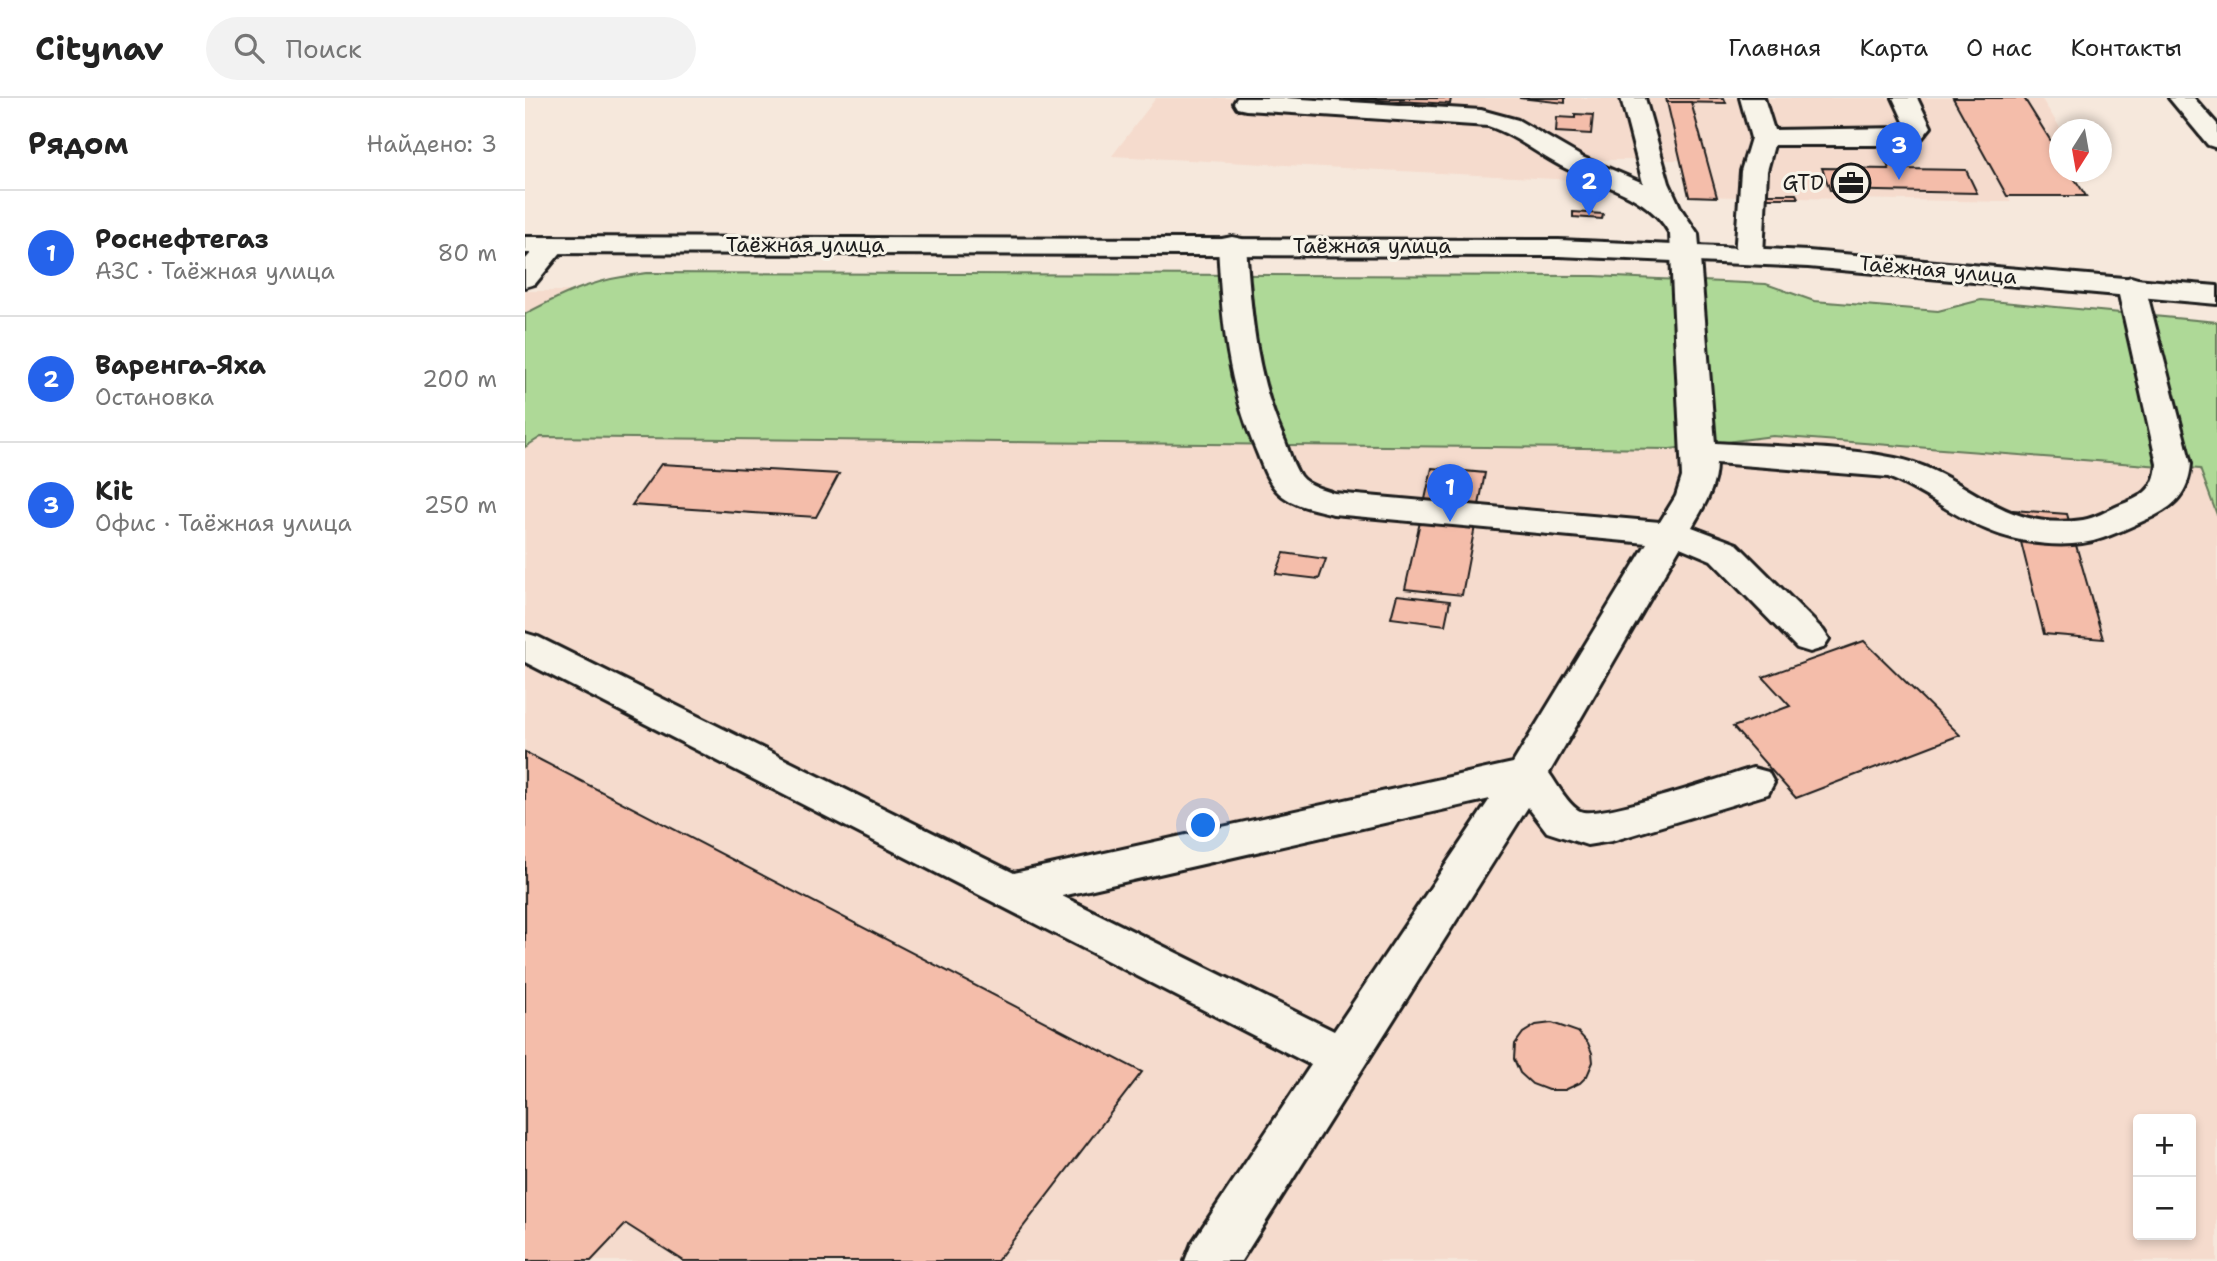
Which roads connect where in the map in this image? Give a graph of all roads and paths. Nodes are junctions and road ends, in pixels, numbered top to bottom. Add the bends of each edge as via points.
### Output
1 (1633, 98) edge
2 (1752, 98) edge
3 (1905, 98) edge
4 (2181, 98) edge
5 (1246, 103) dead end
6 (1764, 138) junction
7 (2217, 140) edge
8 (1668, 210) junction
9 (539, 245) edge
10 (1232, 245) junction
11 (1686, 252) junction
12 (1749, 256) junction
13 (525, 278) edge
14 (2131, 286) junction
15 (2217, 295) edge
16 (1699, 452) junction
17 (1671, 534) junction
18 (1810, 639) dead end
19 (525, 646) edge
20 (1527, 775) junction
21 (1753, 783) dead end
22 (1010, 891) junction
23 (1342, 1058) junction
24 (1211, 1261) edge

1 - 8 main road
2 - 6 main road
3 - 6 main road via 1919,127 1913,133
4 - 7 main road
5 - 8 main road via 1505,122
6 - 12 main road via 1753,171
8 - 11 main road via 1681,227
9 - 10 main road, Таёжная улица
9 - 13 main road
10 - 11 main road, Таёжная улица
10 - 17 main road via 1245,380 1289,484 1333,503
11 - 12 main road, Таёжная улица
11 - 16 main road
12 - 14 main road, Таёжная улица
14 - 15 main road, Таёжная улица
14 - 16 main road via 2174,464 2173,477 2156,503 2091,530 2012,526 1896,468
16 - 17 main road via 1693,496
17 - 18 main road via 1724,552
17 - 20 main road
19 - 22 main road
20 - 21 main road via 1562,821 1587,830
20 - 22 main road
20 - 23 main road
22 - 23 main road
23 - 24 main road

